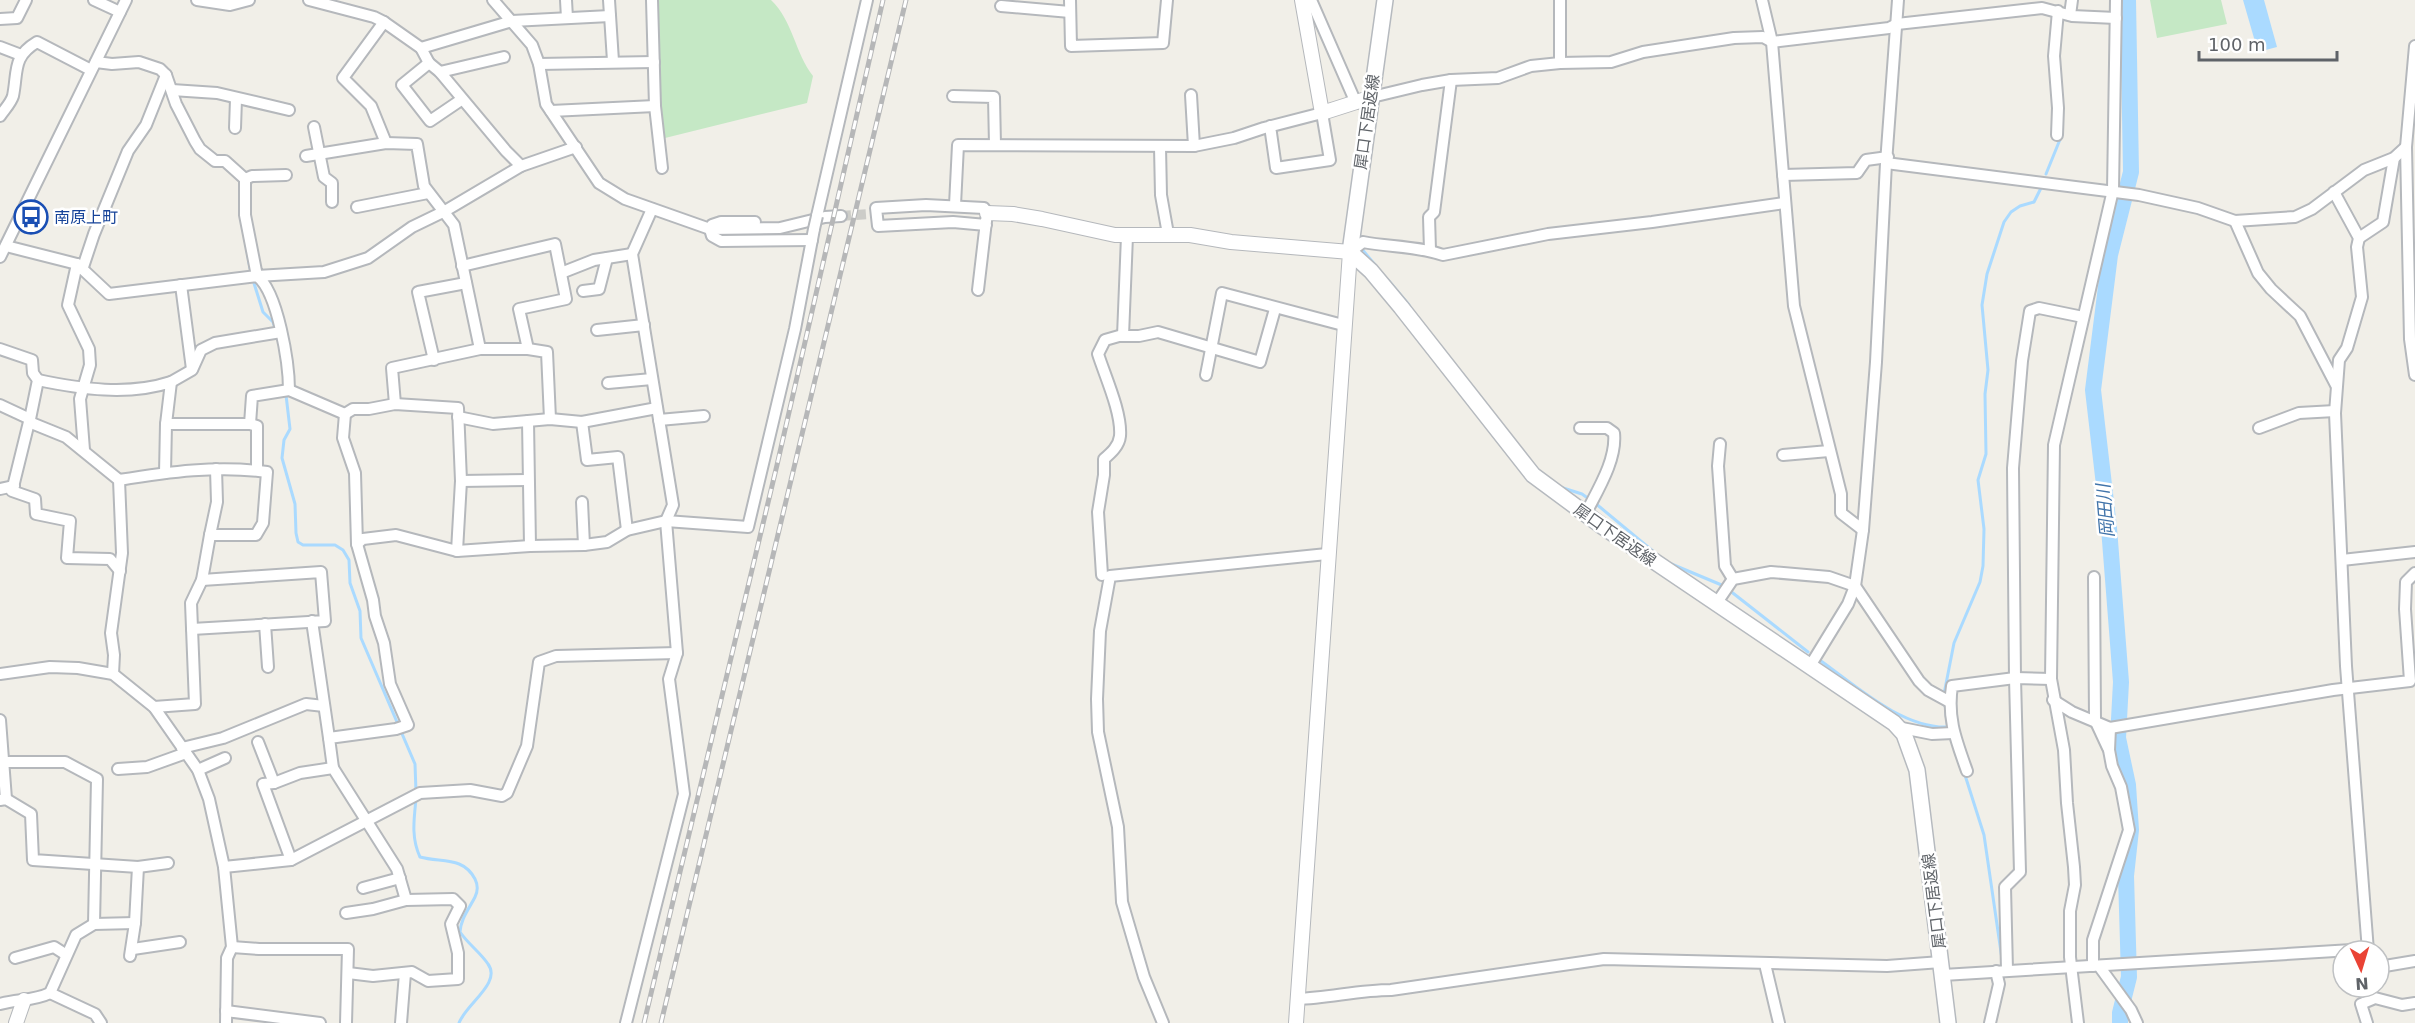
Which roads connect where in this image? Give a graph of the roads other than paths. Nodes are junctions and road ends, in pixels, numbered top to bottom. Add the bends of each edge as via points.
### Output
1 (26, 0) edge
2 (94, 0) edge
3 (126, 0) edge
4 (199, 0) edge
5 (249, 0) edge
6 (309, 0) edge
7 (494, 0) edge
8 (566, 0) edge
9 (609, 0) edge
10 (652, 0) edge
11 (867, 0) edge
12 (1070, 0) edge
13 (1167, 0) edge
14 (1302, 0) edge
15 (1311, 0) edge
16 (1385, 0) edge
17 (1560, 0) edge
18 (1762, 0) edge
19 (1898, 0) edge
20 (2072, 0) edge
21 (2116, 0) edge
22 (2010, 5) edge
23 (1000, 6) dead end
24 (2058, 11) junction
25 (120, 12) junction
26 (1070, 12) junction
27 (2070, 15) junction
28 (610, 16) junction
29 (567, 18) junction
30 (2116, 18) junction
31 (0, 19) edge
32 (512, 21) junction
33 (384, 22) junction
34 (1897, 24) junction
35 (1772, 42) junction
36 (2415, 46) edge
37 (0, 47) edge
38 (421, 48) junction
39 (21, 55) junction
40 (504, 57) dead end
41 (613, 62) junction
42 (654, 62) junction
43 (429, 63) junction
44 (1560, 63) junction
45 (539, 64) junction
46 (94, 66) junction
47 (440, 72) junction
48 (166, 75) junction
49 (1451, 80) junction
50 (172, 90) junction
51 (1191, 95) dead end
52 (952, 96) dead end
53 (1372, 98) junction
54 (236, 99) junction
55 (461, 100) junction
56 (1356, 103) junction
57 (655, 106) junction
58 (290, 110) dead end
59 (551, 111) junction
60 (1322, 113) junction
61 (0, 116) edge
62 (1270, 126) junction
63 (314, 127) dead end
64 (235, 128) dead end
65 (2057, 135) dead end
66 (386, 143) junction
67 (995, 145) junction
68 (1194, 146) junction
69 (576, 147) junction
70 (1160, 147) junction
71 (2410, 149) edge
72 (320, 154) junction
73 (306, 156) dead end
74 (2394, 158) junction
75 (1887, 160) junction
76 (521, 165) junction
77 (662, 168) dead end
78 (286, 175) dead end
79 (1783, 175) junction
80 (245, 179) junction
81 (2115, 191) junction
82 (2334, 192) junction
83 (428, 194) junction
84 (332, 202) dead end
85 (1784, 203) junction
86 (955, 205) junction
87 (357, 207) dead end
88 (652, 209) junction
89 (445, 211) junction
90 (882, 213) tunnel mouth
91 (818, 214) junction
92 (841, 216) tunnel mouth
93 (986, 219) junction
94 (2235, 221) junction
95 (710, 229) junction
96 (813, 234) junction
97 (1168, 234) junction
98 (1127, 236) junction
99 (2359, 238) junction
100 (6, 246) junction
101 (1430, 250) junction
102 (1350, 252) junction
103 (632, 254) junction
104 (0, 257) edge
105 (607, 258) junction
106 (80, 266) junction
107 (462, 266) junction
108 (561, 273) junction
109 (253, 276) junction
110 (466, 283) junction
111 (181, 285) junction
112 (978, 290) dead end
113 (583, 291) dead end
114 (1275, 309) junction
115 (2083, 317) junction
116 (644, 325) junction
117 (1343, 325) junction
118 (597, 330) dead end
119 (278, 332) junction
120 (1123, 336) junction
121 (1212, 347) junction
122 (0, 349) edge
123 (480, 349) junction
124 (528, 349) junction
125 (434, 360) junction
126 (192, 369) junction
127 (1206, 375) dead end
128 (2415, 375) edge
129 (652, 379) junction
130 (38, 380) junction
131 (171, 382) junction
132 (608, 383) dead end
133 (2336, 385) junction
134 (82, 387) junction
135 (289, 390) junction
136 (395, 404) junction
137 (0, 405) edge
138 (657, 408) junction
139 (2335, 411) junction
140 (345, 414) junction
141 (704, 416) dead end
142 (458, 417) junction
143 (550, 419) junction
144 (659, 420) junction
145 (29, 421) junction
146 (528, 421) junction
147 (582, 422) junction
148 (166, 424) junction
149 (250, 424) junction
150 (1580, 428) dead end
151 (2259, 428) dead end
152 (1720, 444) dead end
153 (84, 450) junction
154 (1829, 451) junction
155 (1783, 455) dead end
156 (216, 469) junction
157 (257, 470) junction
158 (165, 473) junction
159 (119, 480) junction
160 (528, 480) junction
161 (461, 481) junction
162 (14, 486) junction
163 (0, 489) edge
164 (582, 501) dead end
165 (1585, 514) junction
166 (666, 521) junction
167 (627, 530) junction
168 (1863, 530) junction
169 (210, 535) junction
170 (357, 544) junction
171 (584, 545) junction
172 (530, 546) junction
173 (458, 551) junction
174 (2415, 552) edge
175 (1327, 554) junction
176 (2342, 560) junction
177 (120, 571) junction
178 (2415, 573) edge
179 (1102, 575) dead end
180 (2094, 577) dead end
181 (1733, 579) junction
182 (202, 580) junction
183 (1855, 586) junction
184 (1716, 604) junction
185 (312, 621) junction
186 (265, 624) junction
187 (192, 629) junction
188 (677, 652) junction
189 (1810, 666) junction
190 (268, 667) dead end
191 (0, 674) edge
192 (113, 674) junction
193 (2015, 678) junction
194 (2051, 679) junction
195 (2412, 680) edge
196 (2348, 688) junction
197 (1945, 700) junction
198 (2053, 700) junction
199 (324, 706) junction
200 (154, 707) junction
201 (0, 720) edge
202 (2095, 720) junction
203 (1897, 727) junction
204 (2110, 728) junction
205 (1949, 733) junction
206 (329, 738) junction
207 (258, 742) dead end
208 (2109, 750) junction
209 (184, 751) junction
210 (225, 758) dead end
211 (2, 762) edge
212 (333, 768) junction
213 (118, 769) dead end
214 (198, 770) junction
215 (1966, 771) dead end
216 (274, 783) junction
217 (3, 799) edge
218 (365, 821) junction
219 (291, 860) junction
220 (96, 863) junction
221 (168, 863) dead end
222 (138, 867) junction
223 (224, 867) junction
224 (400, 878) junction
225 (363, 888) dead end
226 (406, 900) junction
227 (346, 913) dead end
228 (135, 923) junction
229 (94, 924) junction
230 (2367, 939) edge
231 (180, 942) dead end
232 (232, 947) junction
233 (2331, 952) edge
234 (65, 954) junction
235 (20, 959) dead end
236 (2415, 961) edge
237 (1765, 964) junction
238 (2391, 965) edge
239 (2096, 966) junction
240 (2070, 968) junction
241 (1942, 969) junction
242 (2002, 970) junction
243 (348, 973) junction
244 (405, 973) junction
245 (50, 993) junction
246 (1297, 999) junction
247 (2367, 999) edge
248 (2388, 999) edge
249 (24, 1000) junction
250 (2415, 1003) edge
251 (0, 1005) edge
252 (226, 1011) junction
253 (16, 1023) edge
254 (101, 1023) edge
255 (226, 1023) edge
256 (320, 1023) edge
257 (346, 1023) edge
258 (401, 1023) edge
259 (626, 1023) edge
260 (1163, 1023) edge
261 (1296, 1023) edge
262 (1779, 1023) edge
263 (1948, 1023) edge
264 (1990, 1023) edge
265 (2078, 1023) edge
266 (2137, 1023) edge
267 (2367, 1023) edge

1 - 31 street via 17,18
2 - 25 street
3 - 25 street
4 - 5 street via 231,5
6 - 33 street
7 - 32 street
8 - 29 street
9 - 28 street
10 - 42 street
11 - 91 street
12 - 26 street
13 - 26 street via 1163,43 1071,46
14 - 60 street
15 - 56 street
16 - 53 main road, 犀口下居返線
17 - 44 street
18 - 35 street
19 - 34 street
20 - 27 street
21 - 30 street
22 - 24 street
22 - 34 street
23 - 26 street
24 - 27 street
24 - 65 street via 2054,56
25 - 46 street
27 - 30 street
28 - 29 street
28 - 41 street
29 - 32 street
30 - 81 street
32 - 38 street
32 - 45 street via 532,45
33 - 38 street
33 - 66 street via 343,78 371,106
34 - 35 street
34 - 75 street
35 - 44 street via 1763,37 1734,38 1643,52 1611,62
35 - 79 street
36 - 71 street
37 - 39 street
38 - 43 street
39 - 46 street via 37,42
39 - 61 street via 13,98
40 - 47 street
41 - 42 street
41 - 45 street
42 - 57 street
43 - 47 street
43 - 55 street via 402,85 430,121
44 - 49 street via 1531,66 1498,78
45 - 59 street via 546,104
46 - 48 street via 148,63
46 - 100 street
47 - 55 street
48 - 50 street
48 - 106 street via 146,125 128,151
49 - 53 street
49 - 101 street via 1434,212 1429,217
50 - 54 street via 217,93
50 - 80 street via 200,149 215,162 225,161
51 - 68 street
52 - 67 street via 994,97
53 - 56 street
53 - 102 main road, 犀口下居返線
54 - 58 street
54 - 64 street
55 - 76 street
56 - 60 street
57 - 59 street
57 - 77 street
59 - 69 street
60 - 62 street
60 - 62 street via 1330,160 1276,168
62 - 68 street
63 - 72 street
66 - 72 street
66 - 83 street via 417,144
67 - 70 street
67 - 86 street via 958,145
68 - 70 street
69 - 76 street
69 - 88 street via 599,183
70 - 97 street via 1161,195
71 - 74 street
71 - 128 street via 2410,339
72 - 73 street
72 - 84 street via 324,177 332,183
74 - 82 street via 2364,170
74 - 99 street via 2383,222
75 - 79 street via 1866,160 1857,173
75 - 81 street
75 - 168 street
76 - 89 street
78 - 80 street
79 - 85 street
80 - 109 street
81 - 94 street via 2198,208
81 - 115 street
82 - 94 street via 2295,217
82 - 99 street
83 - 87 street
83 - 89 street
85 - 101 street via 1548,234 1443,255
85 - 154 street via 1794,306
86 - 93 street via 984,208
86 - 93 street via 876,208 878,226
88 - 95 street
88 - 103 street
89 - 107 street via 454,225
89 - 109 street via 412,227 368,258 346,266 324,272
90 - 93 street via 937,210
91 - 95 street via 784,221 721,222
91 - 96 street, bridge
92 - 95 street via 780,228
93 - 98 street via 1013,214
93 - 112 street
94 - 133 street via 2258,273 2300,316
95 - 96 street via 712,236 721,241
96 - 166 street via 795,329 748,527
97 - 98 street
97 - 102 street
98 - 120 street
99 - 133 street via 2362,297 2347,348 2339,360
100 - 104 street
100 - 106 street
101 - 102 street via 1363,242
102 - 117 street
102 - 165 main road, 犀口下居返線 via 1401,307 1533,475
103 - 105 street
103 - 116 street
105 - 108 street
105 - 113 street via 599,289
106 - 111 street via 109,294
106 - 134 street via 68,305 89,348 90,365
107 - 108 street via 555,244
107 - 110 street
108 - 124 street via 566,299 519,309
109 - 111 street
109 - 119 street via 266,282
110 - 123 street
110 - 125 street via 418,292
111 - 126 street
114 - 117 street
114 - 121 street via 1260,362
114 - 121 street via 1222,293
115 - 193 street via 2039,308 2030,312 2013,468
115 - 194 street via 2054,445
116 - 118 street
116 - 129 street
117 - 175 street
119 - 126 street via 215,343 201,350
119 - 135 street via 287,352
120 - 121 street via 1158,332
120 - 179 street via 1105,340 1098,354 1119,419 1120,438 1104,459 1098,512
121 - 127 street
122 - 130 street via 31,358
123 - 124 street
123 - 125 street
124 - 143 street via 547,352
125 - 136 street via 392,368
126 - 131 street
129 - 132 street
129 - 138 street
130 - 134 street
130 - 145 street
131 - 134 street via 134,390
131 - 148 street
133 - 139 street
134 - 153 street
135 - 140 street
135 - 149 street via 252,396
136 - 140 street via 353,409
136 - 142 street via 458,408
137 - 145 street
138 - 144 street
138 - 147 street
139 - 151 street via 2299,413
139 - 176 street
140 - 170 street via 343,438 355,473
141 - 144 street
142 - 146 street via 493,424
142 - 161 street
143 - 146 street
143 - 147 street
144 - 166 street via 673,505
145 - 153 street via 66,437
145 - 162 street
146 - 160 street
147 - 167 street via 587,460 618,457
148 - 149 street
148 - 158 street
149 - 157 street via 257,426
150 - 165 street via 1607,428 1614,433 1615,442
152 - 181 street via 1725,566
153 - 159 street
154 - 155 street
154 - 168 street via 1841,494 1841,513
156 - 157 street
156 - 158 street
156 - 169 street
157 - 169 street via 267,472 263,523 256,535
158 - 159 street
159 - 177 street
160 - 161 street
160 - 172 street
161 - 173 street
162 - 163 street
162 - 177 street via 12,491 35,499 36,514 70,521 67,558 110,559
164 - 171 street
165 - 184 main road, 犀口下居返線
166 - 167 street
166 - 188 street
167 - 171 street via 607,542
168 - 183 street
169 - 182 street
170 - 173 street via 363,538 396,536
170 - 206 street via 384,643 390,684 408,725
171 - 172 street
172 - 173 street
174 - 176 street
175 - 246 street
175 - 260 street via 1110,576 1100,631 1098,732 1118,827 1122,902 1144,977
176 - 196 street
177 - 192 street via 111,633
178 - 195 street via 2406,582 2405,609
180 - 202 street
181 - 183 street via 1771,572 1829,577
181 - 184 street
182 - 185 street via 321,572 326,621
182 - 187 street via 191,603
183 - 189 street
183 - 197 street via 1918,681
184 - 189 main road, 犀口下居返線
185 - 186 street
185 - 199 street
186 - 187 street
186 - 190 street
187 - 200 street via 195,704
188 - 218 street via 555,656 539,662 527,746 507,793 502,796 470,790 415,795
188 - 259 street via 669,679 684,794
189 - 203 main road, 犀口下居返線
191 - 192 street via 51,667
192 - 200 street
193 - 194 street
193 - 197 street via 1952,686
193 - 242 street via 2020,872 2004,887
194 - 198 street
195 - 196 street
196 - 204 street
196 - 230 street
197 - 205 street
198 - 202 street
198 - 240 street via 2064,750 2074,867
199 - 206 street
199 - 209 street via 306,704
200 - 209 street
201 - 211 street
202 - 204 street
202 - 208 street
203 - 205 street
203 - 241 main road, 犀口下居返線 via 1911,748 1917,770
204 - 208 street
205 - 215 street
206 - 212 street
207 - 216 street
208 - 239 street via 2129,830 2093,940
209 - 213 street via 147,767
209 - 214 street
210 - 214 street
211 - 217 street
211 - 220 street via 65,762 97,779
212 - 216 street via 300,773
212 - 218 street
214 - 223 street via 210,799
216 - 219 street via 263,784
217 - 220 street via 31,814 33,860
218 - 219 street
218 - 224 street
219 - 223 street
220 - 222 street
220 - 229 street
221 - 222 street
222 - 228 street
223 - 232 street
224 - 225 street
224 - 226 street
226 - 227 street
226 - 244 street via 453,898 460,906 451,924 458,953 458,979 428,981 412,972
228 - 229 street
228 - 231 street via 132,952
229 - 234 street via 76,934
232 - 243 street via 348,949
232 - 252 street via 227,958
233 - 239 street
234 - 235 street via 54,947
234 - 245 street
236 - 238 street
237 - 241 street
237 - 246 street via 1604,959 1402,989
237 - 262 street
239 - 240 street
239 - 266 street
240 - 242 street
240 - 265 street
241 - 242 street
241 - 263 main road, 犀口下居返線
242 - 264 street
243 - 244 street
243 - 257 street
244 - 258 street
245 - 249 street
245 - 254 street via 94,1014
246 - 261 street
247 - 267 street via 2361,1004
248 - 250 street via 2402,1005
249 - 251 street
249 - 253 street
252 - 255 street
252 - 256 street

